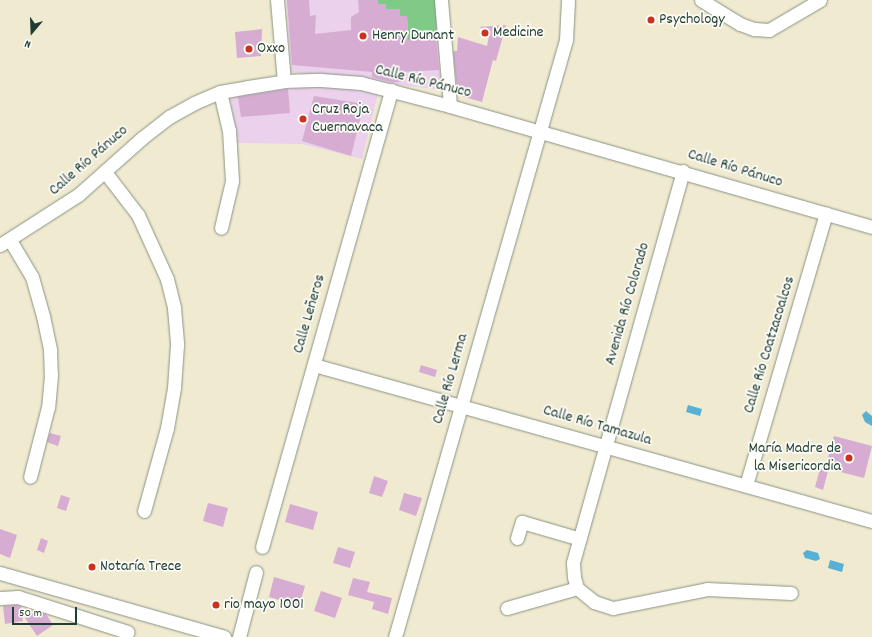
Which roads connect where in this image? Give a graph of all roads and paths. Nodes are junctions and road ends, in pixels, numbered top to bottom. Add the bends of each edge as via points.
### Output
1 (276, 0) edge
2 (441, 0) edge
3 (568, 0) edge
4 (701, 0) edge
5 (820, 0) edge
6 (284, 81) junction
7 (391, 90) junction
8 (220, 92) junction
9 (450, 106) junction
10 (539, 130) junction
11 (683, 171) junction
12 (105, 172) junction
13 (826, 214) junction
14 (872, 227) edge
15 (221, 228) dead end
16 (5, 242) edge
17 (314, 364) junction
18 (461, 406) junction
19 (605, 446) junction
20 (30, 477) dead end
21 (746, 486) junction
22 (144, 510) dead end
23 (872, 522) edge
24 (517, 538) dead end
25 (580, 539) junction
26 (262, 546) dead end
27 (256, 572) dead end
28 (0, 574) edge
29 (577, 588) junction
30 (791, 593) dead end
31 (0, 598) edge
32 (507, 608) dead end
33 (128, 632) dead end
34 (224, 637) edge
35 (239, 637) edge
36 (395, 637) edge

1 - 6 street
2 - 9 street
3 - 10 street, Calle Río Lerma via 566,40
4 - 5 street via 740,24 754,29 769,30
6 - 7 street, Calle Río Pánuco via 361,83
6 - 8 street, Calle Río Pánuco
7 - 9 street, Calle Río Pánuco
7 - 17 street, Calle Leñeros
8 - 12 street, Calle Río Pánuco via 169,117
8 - 15 street via 229,130 232,181
9 - 10 street, Calle Río Pánuco
10 - 11 street, Calle Río Pánuco
10 - 18 street, Calle Río Lerma
11 - 13 street, Calle Río Pánuco
11 - 19 street, Avenida Río Colorado
12 - 16 street, Calle Río Pánuco via 48,217
12 - 22 street via 138,215 167,279 174,308 177,345 174,388 167,428
13 - 14 street, Calle Río Pánuco
13 - 21 street, Calle Río Coatzacoalcos
16 - 20 street via 32,277 44,316 50,350 48,407
17 - 18 street, Calle Río Tamazula
17 - 26 street, Calle Leñeros
18 - 19 street, Calle Río Tamazula
18 - 36 street, Calle Río Lerma
19 - 21 street, Calle Río Tamazula
19 - 25 street, Avenida Río Colorado
21 - 23 street, Calle Río Tamazula
24 - 25 street via 522,522
25 - 29 street, Avenida Río Colorado via 573,563
27 - 35 street
28 - 34 street
29 - 30 street via 594,602 613,608 707,589
29 - 32 street
31 - 33 street via 18,597

